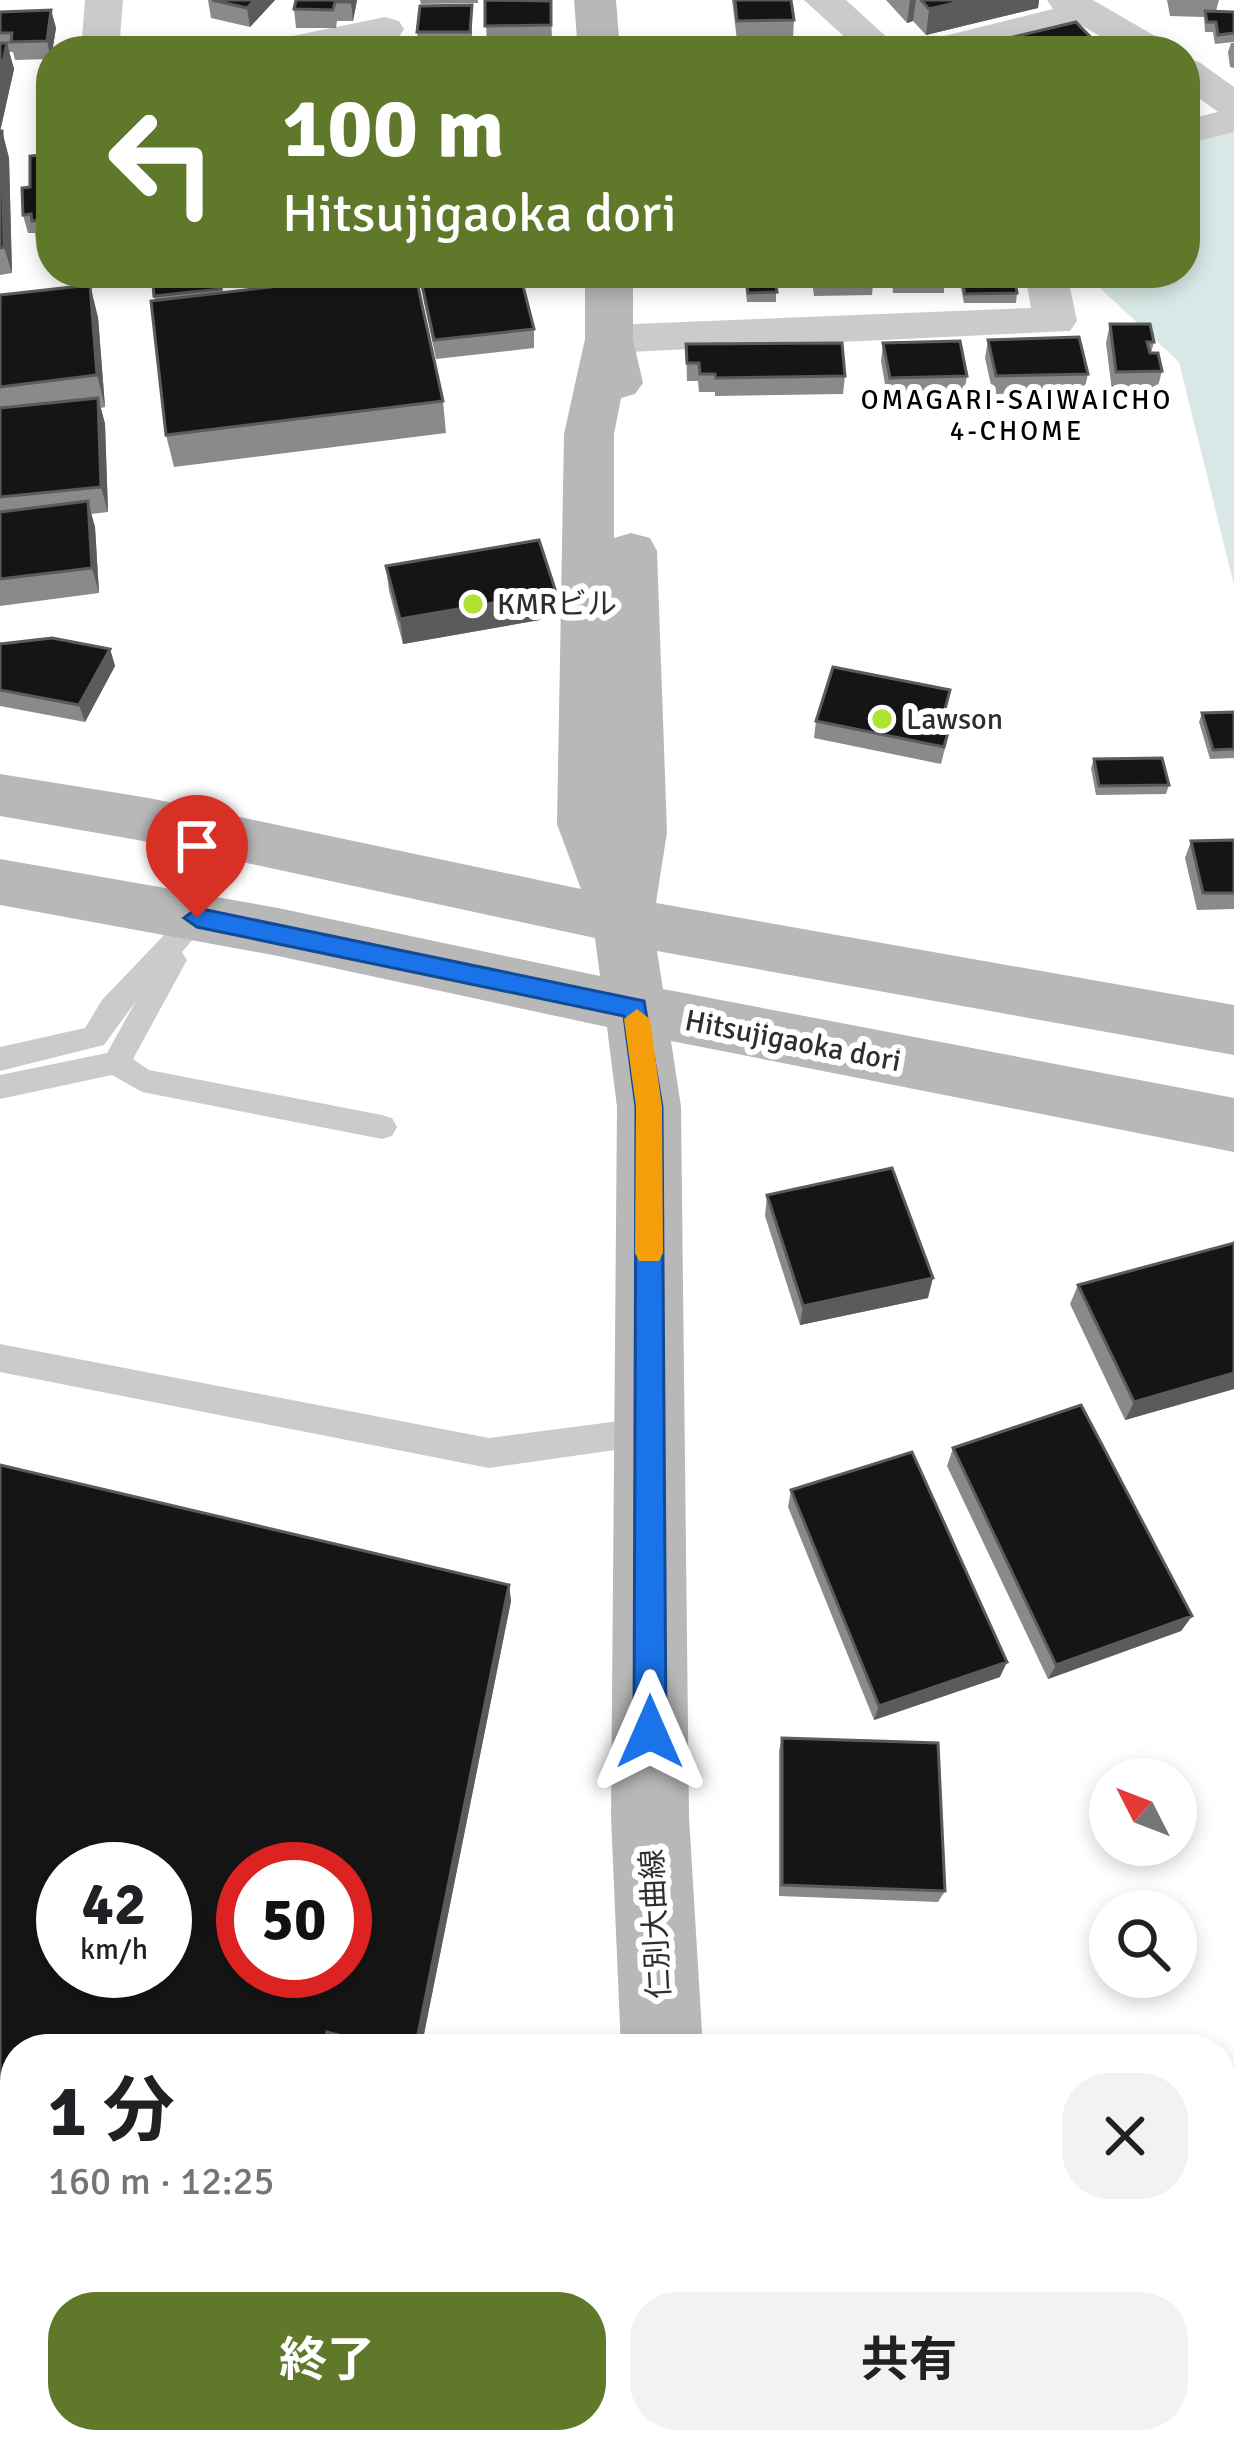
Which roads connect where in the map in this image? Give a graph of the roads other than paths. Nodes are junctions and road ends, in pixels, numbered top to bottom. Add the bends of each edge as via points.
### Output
1 (104, 0) edge
2 (595, 0) edge
3 (823, 0) edge
4 (1076, 6) edge
5 (385, 27) edge
6 (101, 36) edge
7 (343, 36) edge
8 (598, 36) edge
9 (865, 36) edge
10 (979, 36) edge
11 (1127, 36) edge
12 (1200, 81) edge
13 (1234, 105) edge
14 (1234, 120) edge
15 (1200, 128) edge
16 (609, 288) edge
17 (1049, 288) edge
18 (609, 339) junction
19 (0, 795) edge
20 (0, 882) edge
21 (197, 918) junction
22 (623, 921) junction
23 (635, 1009) junction
24 (1234, 1030) edge
25 (0, 1059) edge
26 (116, 1063) junction
27 (0, 1088) edge
28 (1234, 1125) edge
29 (382, 1127) dead end
30 (0, 1358) edge
31 (650, 1431) junction
32 (661, 2034) edge

1 - 6 street
2 - 8 main road
3 - 9 street
4 - 10 street
4 - 11 street
5 - 7 street
12 - 13 street
14 - 15 street
16 - 18 main road, 仁別大曲線
17 - 18 street via 1055,321
18 - 22 main road, 仁別大曲線 via 589,434 586,824
19 - 22 main road
20 - 21 main road, Hitsujigaoka dori
21 - 23 main road, Hitsujigaoka dori
21 - 25 lane via 94,1037
21 - 26 lane
22 - 23 main road, 仁別大曲線
22 - 24 main road
23 - 28 main road, Hitsujigaoka dori
23 - 31 main road, 仁別大曲線 via 649,1107
26 - 27 lane
26 - 29 lane via 142,1081
30 - 31 lane via 489,1453
31 - 32 main road, 仁別大曲線 via 650,1817

